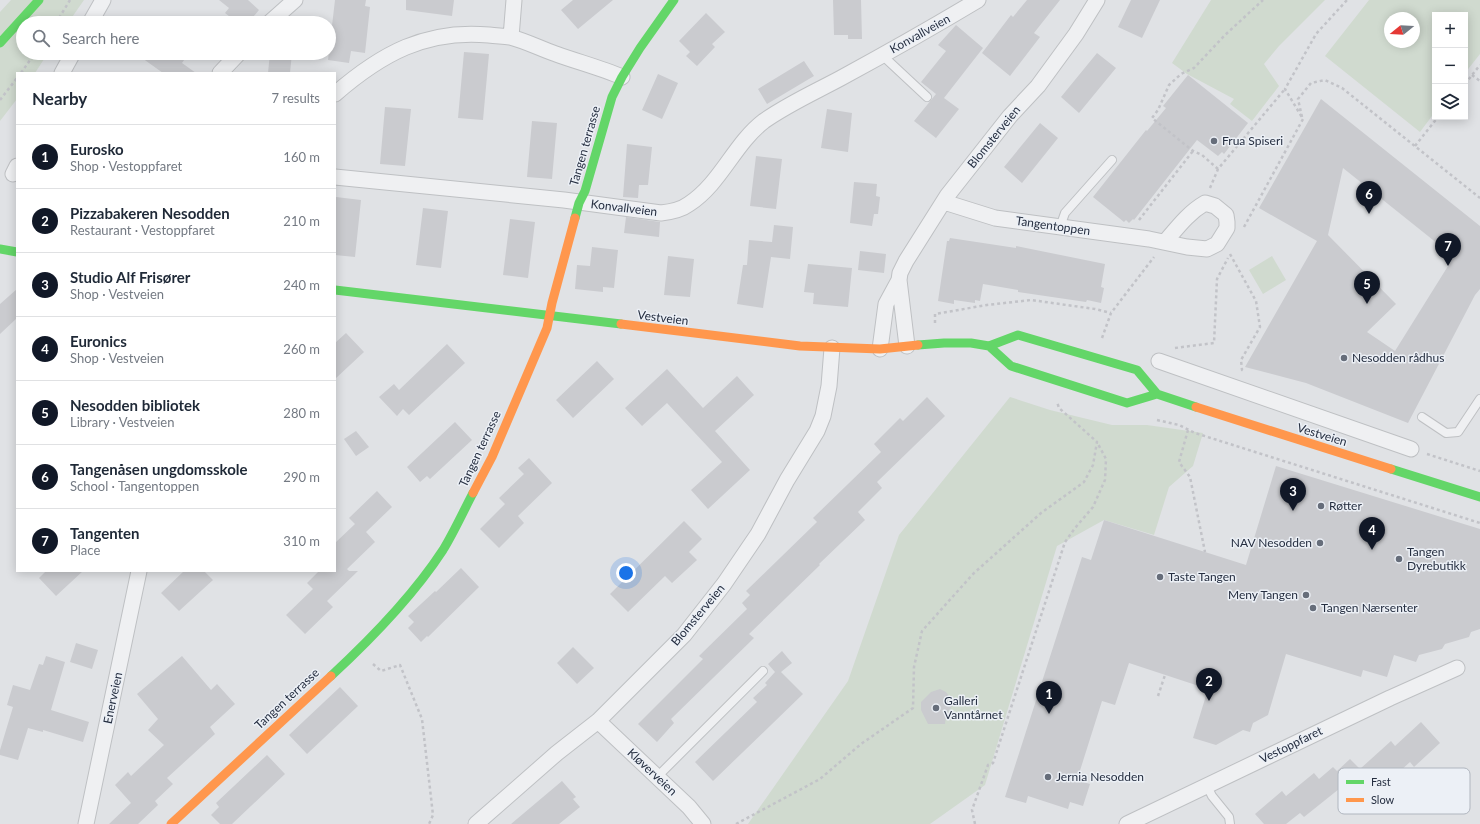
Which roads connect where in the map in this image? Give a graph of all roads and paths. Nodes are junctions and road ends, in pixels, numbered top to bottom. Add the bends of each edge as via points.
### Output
1 (39, 0) edge
2 (70, 0) edge
3 (103, 0) edge
4 (295, 0) edge
5 (514, 0) edge
6 (674, 0) edge
7 (978, 0) edge
8 (1097, 0) edge
9 (1263, 0) edge
10 (1347, 0) edge
11 (25, 16) edge
12 (60, 16) edge
13 (94, 16) edge
14 (277, 16) edge
15 (16, 26) edge
16 (511, 37) junction
17 (0, 43) edge
18 (882, 55) junction
19 (30, 60) edge
20 (69, 60) edge
21 (232, 60) edge
22 (1480, 65) edge
23 (1298, 66) dead end
24 (22, 72) edge
25 (63, 72) edge
26 (221, 72) edge
27 (1472, 75) junction
28 (622, 77) junction
29 (16, 79) edge
30 (1468, 80) edge
31 (1480, 81) edge
32 (1285, 89) dead end
33 (336, 93) edge
34 (927, 97) dead end
35 (0, 100) edge
36 (1303, 119) dead end
37 (1436, 120) edge
38 (1415, 146) junction
39 (1193, 151) junction
40 (1112, 160) dead end
41 (1218, 169) junction
42 (336, 177) edge
43 (1480, 198) edge
44 (944, 202) junction
45 (579, 203) junction
46 (1204, 203) junction
47 (1060, 227) junction
48 (1127, 236) junction
49 (1165, 242) junction
50 (0, 249) edge
51 (16, 252) edge
52 (1230, 254) dead end
53 (899, 280) junction
54 (336, 290) edge
55 (1111, 313) junction
56 (550, 316) junction
57 (935, 330) dead end
58 (1101, 340) dead end
59 (907, 346) junction
60 (989, 346) junction
61 (832, 348) junction
62 (880, 349) junction
63 (1159, 361) dead end
64 (1247, 374) dead end
65 (1158, 394) junction
66 (1056, 398) dead end
67 (1480, 399) edge
68 (1422, 417) dead end
69 (1157, 420) dead end
70 (1188, 430) junction
71 (1097, 442) junction
72 (1411, 449) joint
73 (1480, 471) edge
74 (1480, 497) edge
75 (1480, 523) edge
76 (1205, 552) dead end
77 (139, 572) edge
78 (360, 649) junction
79 (1457, 668) dead end
80 (763, 671) dead end
81 (1165, 675) dead end
82 (1158, 696) dead end
83 (598, 721) junction
84 (657, 777) junction
85 (1207, 786) junction
86 (86, 824) edge
87 (171, 824) edge
88 (429, 824) edge
89 (476, 824) edge
90 (703, 824) edge
91 (736, 824) edge
92 (975, 824) edge
93 (1127, 824) edge
94 (1230, 824) edge

1 - 11 main road
2 - 12 path
3 - 13 street
4 - 14 street
5 - 16 street
6 - 28 main road, Tangen terrasse
7 - 18 street, Konvallveien
8 - 44 street, Blomsterveien via 1038,86 1010,116
9 - 39 path via 1194,68 1182,74 1169,86 1152,118
10 - 23 path via 1316,34
15 - 17 main road
16 - 28 street
16 - 33 street via 464,34 430,39 379,60
18 - 34 lane, Konvallveien
18 - 45 street, Konvallveien via 802,98 764,122 744,141 701,195 689,205 661,213
19 - 24 path
20 - 25 street
21 - 26 street
22 - 27 path
27 - 30 path
27 - 31 path
28 - 45 main road, Tangen terrasse via 612,97 585,191
29 - 35 path
32 - 41 path
36 - 38 path via 1298,99 1311,83 1325,80 1342,88
37 - 38 path
38 - 43 path
39 - 41 path
39 - 48 path
40 - 47 lane via 1065,213
41 - 46 path
42 - 45 street, Konvallveien
44 - 47 street, Tangentoppen via 995,218
44 - 53 street, Blomsterveien via 906,261
45 - 56 main road, Tangen terrasse
46 - 49 street via 1184,220
46 - 49 street, Tangentoppen via 1215,206 1226,216 1228,222 1217,244 1208,249
47 - 48 street, Tangentoppen
48 - 49 street, Tangentoppen
49 - 55 path
50 - 51 main road
52 - 64 path via 1256,301 1260,326 1241,360 1242,370
53 - 59 street, Blomsterveien
53 - 62 street, Blomsterveien via 886,304
54 - 56 main road, Vestveien
55 - 57 path via 1031,300 935,314
55 - 58 path
56 - 61 main road, Vestveien
56 - 78 main road, Tangen terrasse via 492,457 443,550 410,594
59 - 60 main road, Vestveien via 971,343
59 - 62 main road, Vestveien
60 - 65 main road via 1011,366 1127,403
60 - 65 main road, Vestveien via 1018,335 1137,370
61 - 62 main road, Vestveien
61 - 83 street, Blomsterveien via 829,386 823,416 758,534 724,584 684,635
63 - 72 street
65 - 74 main road, Vestveien
66 - 71 path via 1059,408
67 - 68 lane via 1458,432 1446,433
69 - 70 path
70 - 75 path
70 - 76 path via 1179,462 1190,477
71 - 91 path via 1093,465 1084,482 1041,513 973,574 922,631 914,667 913,708 861,744 820,779
71 - 92 path via 1106,459 1105,480 1093,507 1065,542 993,763 988,765 972,810
72 - 73 path
77 - 86 street, Enerveien
78 - 87 main road, Tangen terrasse
78 - 88 path via 381,671 400,665 422,719 433,815
79 - 85 street, Vestoppfaret
80 - 84 lane
81 - 82 path
83 - 84 street, Kløverveien
83 - 89 street, Blomsterveien
84 - 90 street, Kløverveien
85 - 93 street, Vestoppfaret
85 - 94 lane via 1229,817

